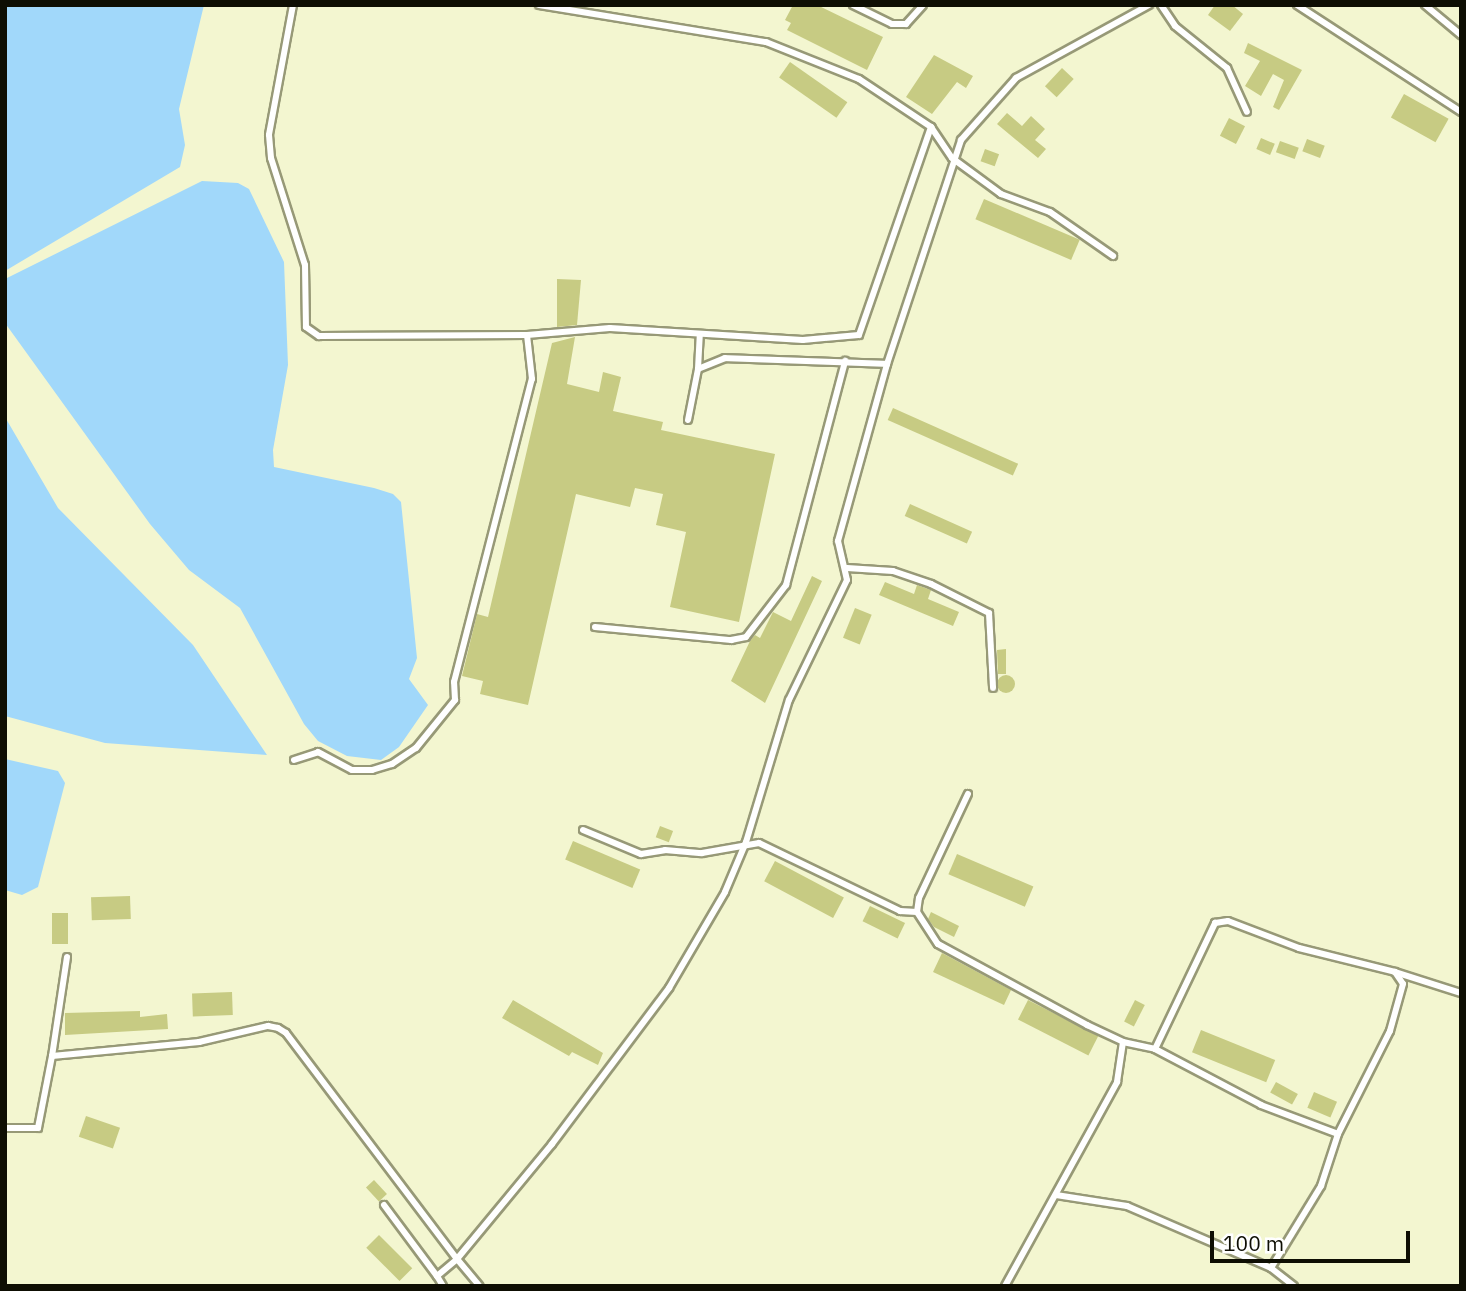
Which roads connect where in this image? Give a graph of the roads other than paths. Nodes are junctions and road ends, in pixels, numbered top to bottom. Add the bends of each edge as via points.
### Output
1 (293, 5) edge
2 (539, 5) edge
3 (853, 5) edge
4 (923, 5) edge
5 (1149, 5) edge
6 (1161, 5) edge
7 (1297, 5) edge
8 (1425, 5) edge
9 (1461, 35) edge
10 (1247, 112) dead end
11 (1461, 112) edge
12 (931, 127) junction
13 (952, 158) junction
14 (1113, 256) dead end
15 (701, 334) junction
16 (527, 335) junction
17 (845, 361) junction
18 (887, 364) junction
19 (698, 369) junction
20 (688, 420) dead end
21 (847, 568) junction
22 (595, 627) dead end
23 (993, 688) dead end
24 (294, 760) dead end
25 (968, 794) dead end
26 (583, 830) dead end
27 (746, 842) junction
28 (917, 912) junction
29 (67, 957) dead end
30 (1395, 972) junction
31 (1461, 992) edge
32 (1123, 1042) junction
33 (1154, 1049) junction
34 (52, 1056) junction
35 (5, 1128) edge
36 (1338, 1134) junction
37 (1056, 1195) junction
38 (384, 1205) dead end
39 (457, 1259) junction
40 (1270, 1268) junction
41 (437, 1276) junction
42 (443, 1286) edge
43 (480, 1286) edge
44 (1004, 1286) edge
45 (1294, 1286) edge

1 - 16 lane via 269,135 271,158 305,265 306,327 310,333 331,338
2 - 12 lane via 766,42 859,79
3 - 4 lane via 892,24 906,24
5 - 13 lane via 1016,78 961,140
6 - 10 lane via 1175,26 1227,68
7 - 11 lane
8 - 9 lane
12 - 13 lane
12 - 15 lane via 859,335 803,340
13 - 14 lane via 1001,194 1050,212
13 - 18 lane
15 - 16 lane via 610,328
15 - 19 lane
16 - 24 lane via 532,379 457,668 455,700 416,748 393,764 372,771 352,770 318,752
17 - 18 lane
17 - 19 lane via 751,356 725,358
17 - 22 lane via 786,585 746,637 731,640
18 - 21 lane via 838,541
19 - 20 lane
21 - 23 lane via 893,571 989,613
21 - 27 lane via 846,580 789,700
25 - 28 lane via 919,898
26 - 27 lane via 641,854 713,852
27 - 28 lane via 759,843 900,911
27 - 39 lane via 725,892 669,988 552,1144
28 - 32 lane via 938,944
29 - 34 lane
30 - 31 lane
30 - 33 lane via 1299,948 1228,921 1215,923
30 - 36 lane via 1403,984 1390,1031
32 - 33 lane
32 - 37 lane via 1117,1083
33 - 36 lane via 1261,1105
34 - 35 lane via 38,1128
34 - 39 lane via 199,1042 268,1026 278,1028
36 - 40 lane via 1321,1186
37 - 40 lane via 1127,1206
37 - 44 lane
38 - 41 lane
39 - 41 lane
39 - 43 lane
40 - 45 lane
41 - 42 lane

